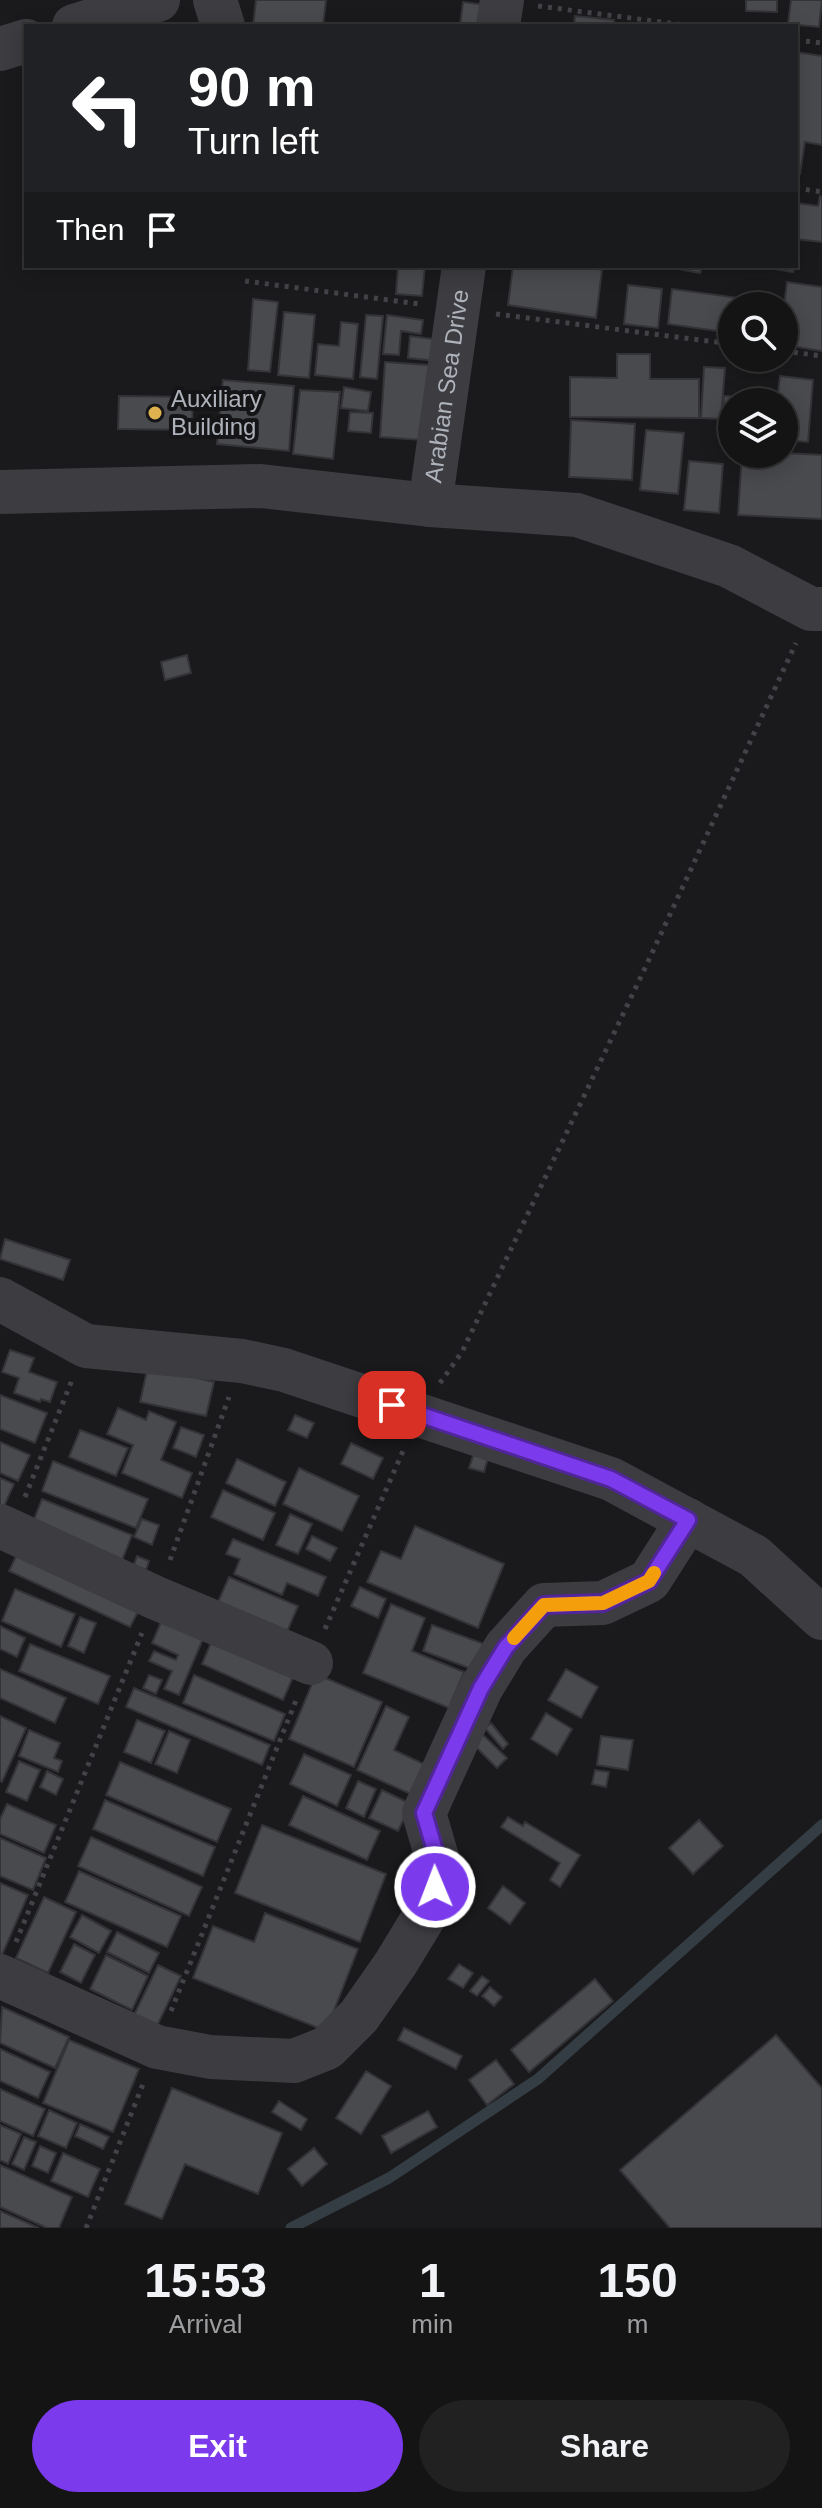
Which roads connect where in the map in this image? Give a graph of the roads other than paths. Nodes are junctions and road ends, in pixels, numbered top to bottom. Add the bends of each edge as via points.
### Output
1 (158, 0) edge
2 (215, 0) edge
3 (80, 24) edge
4 (222, 24) edge
5 (24, 42) edge
6 (0, 49) edge
7 (464, 268) edge
8 (0, 492) edge
9 (430, 505) junction
10 (817, 609) edge
11 (0, 1299) edge
12 (688, 1520) junction
13 (6, 1529) edge
14 (822, 1618) edge
15 (311, 1663) road end
16 (1, 1976) edge

1 - 3 street
2 - 4 street
5 - 6 street
7 - 9 street, Arabian Sea Drive
8 - 9 street via 261,486
9 - 10 street via 577,515 729,566
11 - 12 street via 86,1346 284,1370 611,1479
12 - 14 street via 754,1556
12 - 16 street via 649,1581 603,1603 544,1605 506,1647 424,1813 440,1868 430,1907 359,2016 327,2048 294,2061 210,2057 157,2047
13 - 15 street

